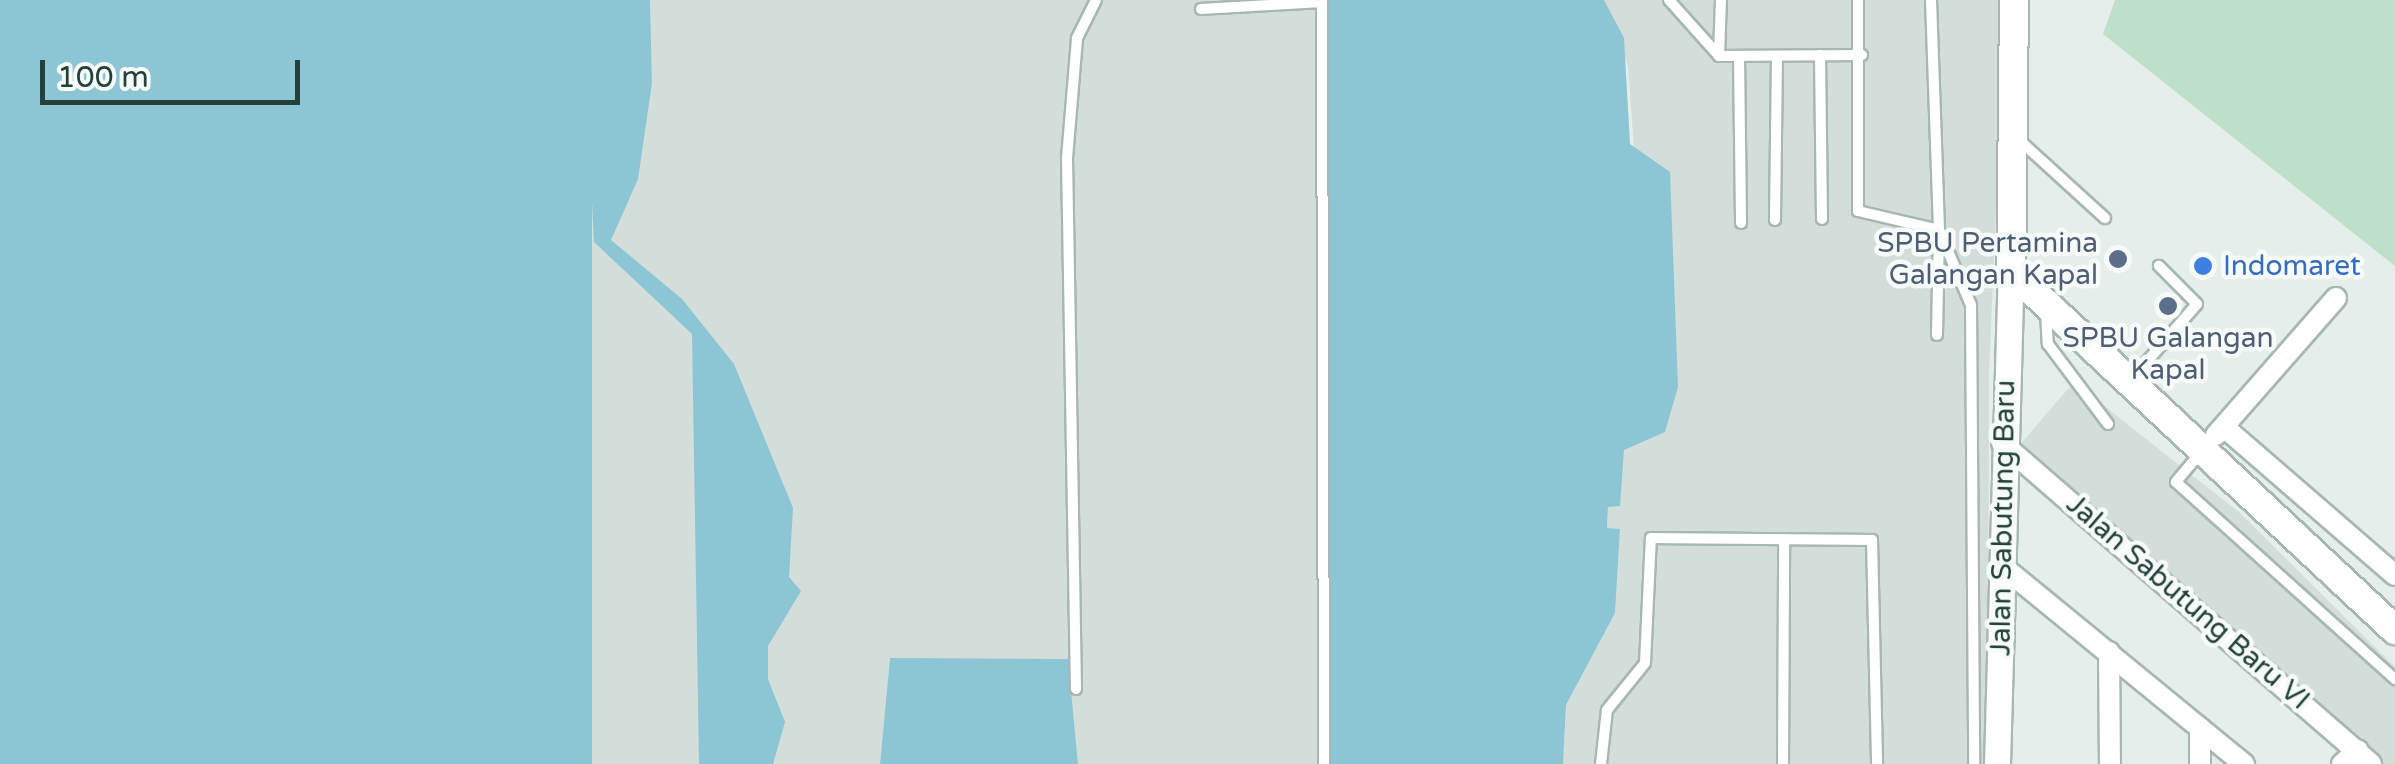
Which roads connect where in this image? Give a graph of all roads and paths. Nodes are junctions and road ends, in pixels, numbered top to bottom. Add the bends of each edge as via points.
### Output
1 (1096, 0) edge
2 (1669, 0) edge
3 (1721, 0) edge
4 (1858, 0) edge
5 (1931, 0) edge
6 (2014, 0) edge
7 (1322, 1) edge
8 (1201, 9) dead end
9 (1862, 55) junction
10 (1719, 56) junction
11 (1739, 56) junction
12 (1777, 56) junction
13 (1820, 56) junction
14 (2013, 134) junction
15 (2105, 218) dead end
16 (1822, 219) dead end
17 (1775, 220) dead end
18 (1741, 224) dead end
19 (1939, 230) junction
20 (2160, 266) dead end
21 (2011, 272) junction
22 (2336, 298) dead end
23 (2046, 304) junction
24 (1938, 335) dead end
25 (2128, 382) junction
26 (2108, 424) dead end
27 (2224, 427) junction
28 (2002, 443) junction
29 (2202, 452) junction
30 (1784, 538) junction
31 (2002, 566) junction
32 (2395, 575) edge
33 (2395, 630) edge
34 (2109, 652) junction
35 (2395, 679) edge
36 (1076, 688) dead end
37 (2200, 728) junction
38 (2357, 759) edge
39 (1324, 764) edge
40 (1602, 764) edge
41 (1783, 764) edge
42 (1877, 764) edge
43 (1974, 764) edge
44 (1998, 764) edge
45 (2110, 764) edge
46 (2200, 764) edge
47 (2244, 764) edge

1 - 36 lane via 1077,38 1067,158
2 - 10 lane
3 - 10 lane
4 - 9 lane
5 - 19 lane
6 - 14 main road
7 - 8 lane
7 - 39 lane
9 - 13 lane
9 - 19 lane via 1858,211
10 - 11 lane
11 - 12 lane
11 - 18 lane
12 - 13 lane
12 - 17 lane
13 - 16 lane
14 - 15 lane
14 - 21 main road
19 - 24 lane
19 - 43 lane via 1971,305
20 - 25 lane via 2197,304
21 - 23 main road
21 - 28 street, Jalan Sabutung Baru
22 - 27 street
23 - 25 main road
23 - 26 lane via 2048,344
25 - 29 main road
27 - 29 street
27 - 32 street
28 - 31 street, Jalan Sabutung Baru
28 - 38 street, Jalan Sabutung Baru VI
29 - 33 main road
29 - 35 lane via 2176,482 2190,504
30 - 40 lane via 1650,538 1646,663 1607,710
30 - 41 lane
30 - 42 lane via 1872,540
31 - 34 street
31 - 44 street, Jalan Sabutung Baru
34 - 37 street
34 - 45 street
37 - 46 street
37 - 47 street

